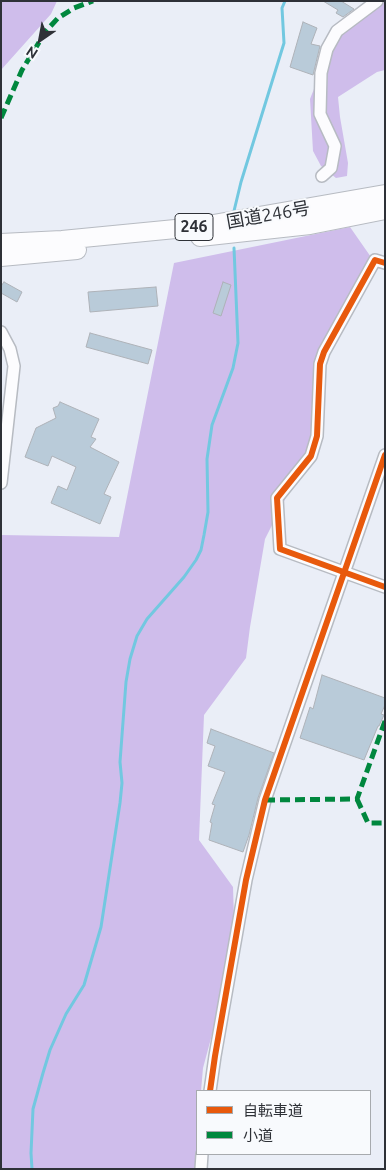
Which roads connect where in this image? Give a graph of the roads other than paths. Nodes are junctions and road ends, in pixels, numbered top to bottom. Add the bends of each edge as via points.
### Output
1 (377, 1) edge
2 (322, 176) dead end
3 (385, 194) edge
4 (385, 210) edge
5 (1, 243) edge
6 (1, 257) edge
7 (385, 263) edge
8 (1, 332) edge
9 (385, 455) edge
10 (1, 483) edge
11 (345, 573) junction
12 (385, 587) edge
13 (210, 1090) edge
14 (202, 1155) edge
15 (201, 1169) edge

1 - 2 street via 337,31 327,49 321,73 320,114 335,146 331,168
3 - 5 highway, 国道246号 / 246 via 196,227
4 - 6 highway, 国道246号 / 246 via 310,225
7 - 11 street via 375,260 324,352 311,456 277,498 280,549
8 - 10 street via 14,366
9 - 11 street
11 - 12 street
11 - 13 street via 265,800 246,880
14 - 15 street

